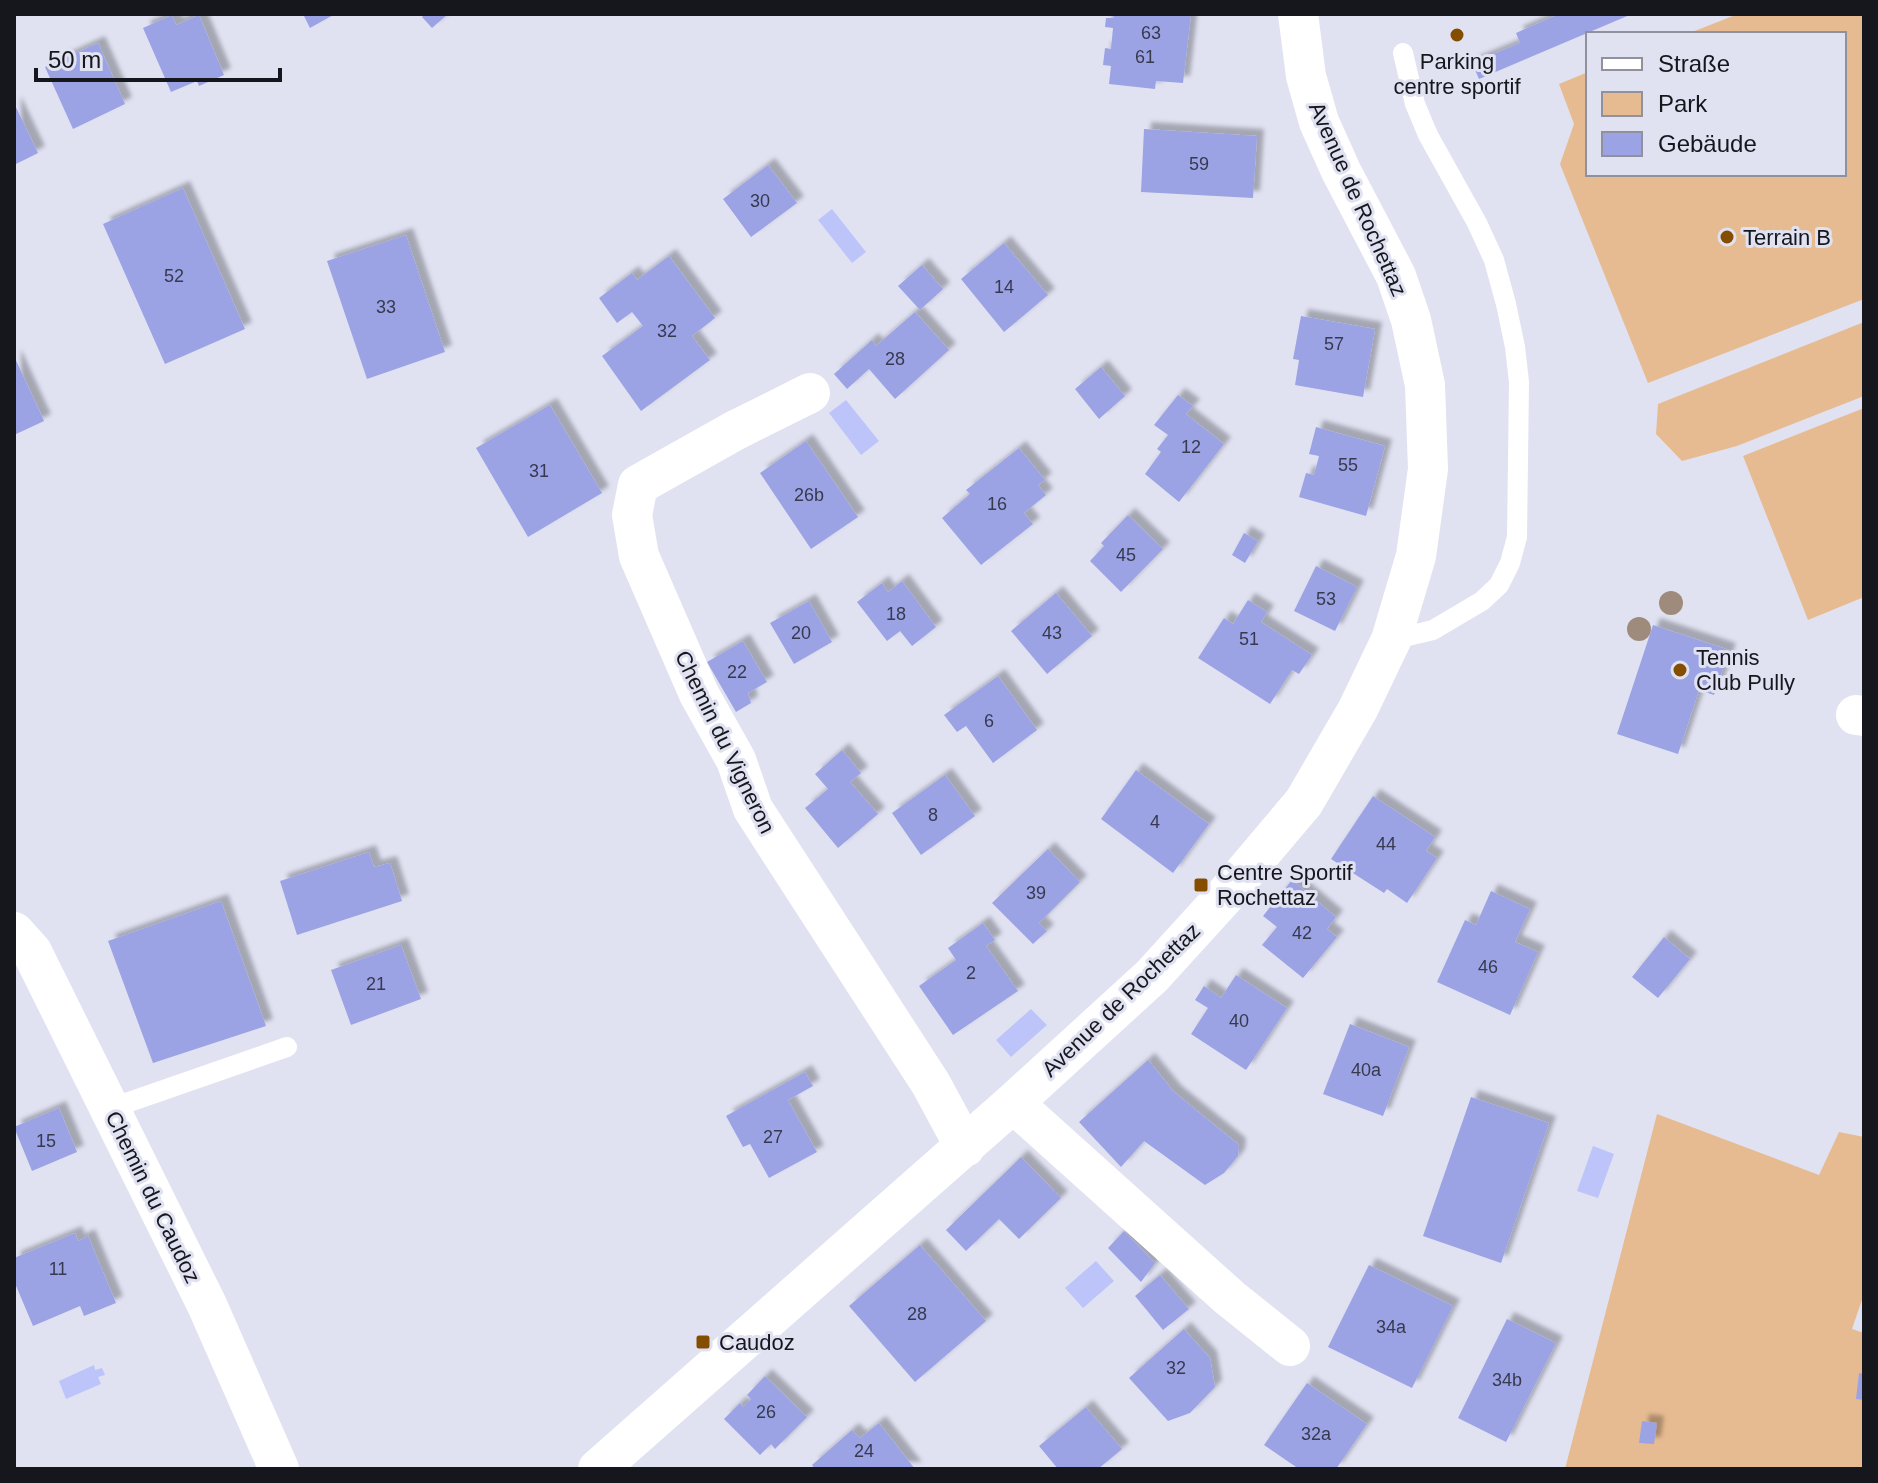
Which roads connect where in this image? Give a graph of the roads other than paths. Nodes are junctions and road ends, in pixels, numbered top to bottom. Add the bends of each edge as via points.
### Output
1 (1298, 14) edge
2 (1403, 53) dead end
3 (810, 393) dead end
4 (1391, 640) junction
5 (14, 932) edge
6 (287, 1047) dead end
7 (1013, 1103) junction
8 (109, 1109) junction
9 (965, 1147) junction
10 (1290, 1346) dead end
11 (279, 1469) edge
12 (598, 1469) edge

1 - 4 street, Avenue de Rochettaz via 1319,122 1396,276 1425,385 1428,469 1416,556
2 - 4 lane via 1415,104 1494,260 1506,304 1519,382 1517,537 1499,585 1482,601 1433,630
3 - 9 street, Chemin du Vigneron via 638,485 632,515 639,556 699,694 736,760 753,809 931,1084
4 - 7 street, Avenue de Rochettaz via 1304,802 1152,976
5 - 8 street, Chemin du Caudoz via 32,952
6 - 8 lane
7 - 9 street, Avenue de Rochettaz
7 - 10 street
8 - 11 street, Chemin du Caudoz via 207,1305
9 - 12 street, Avenue de Rochettaz

